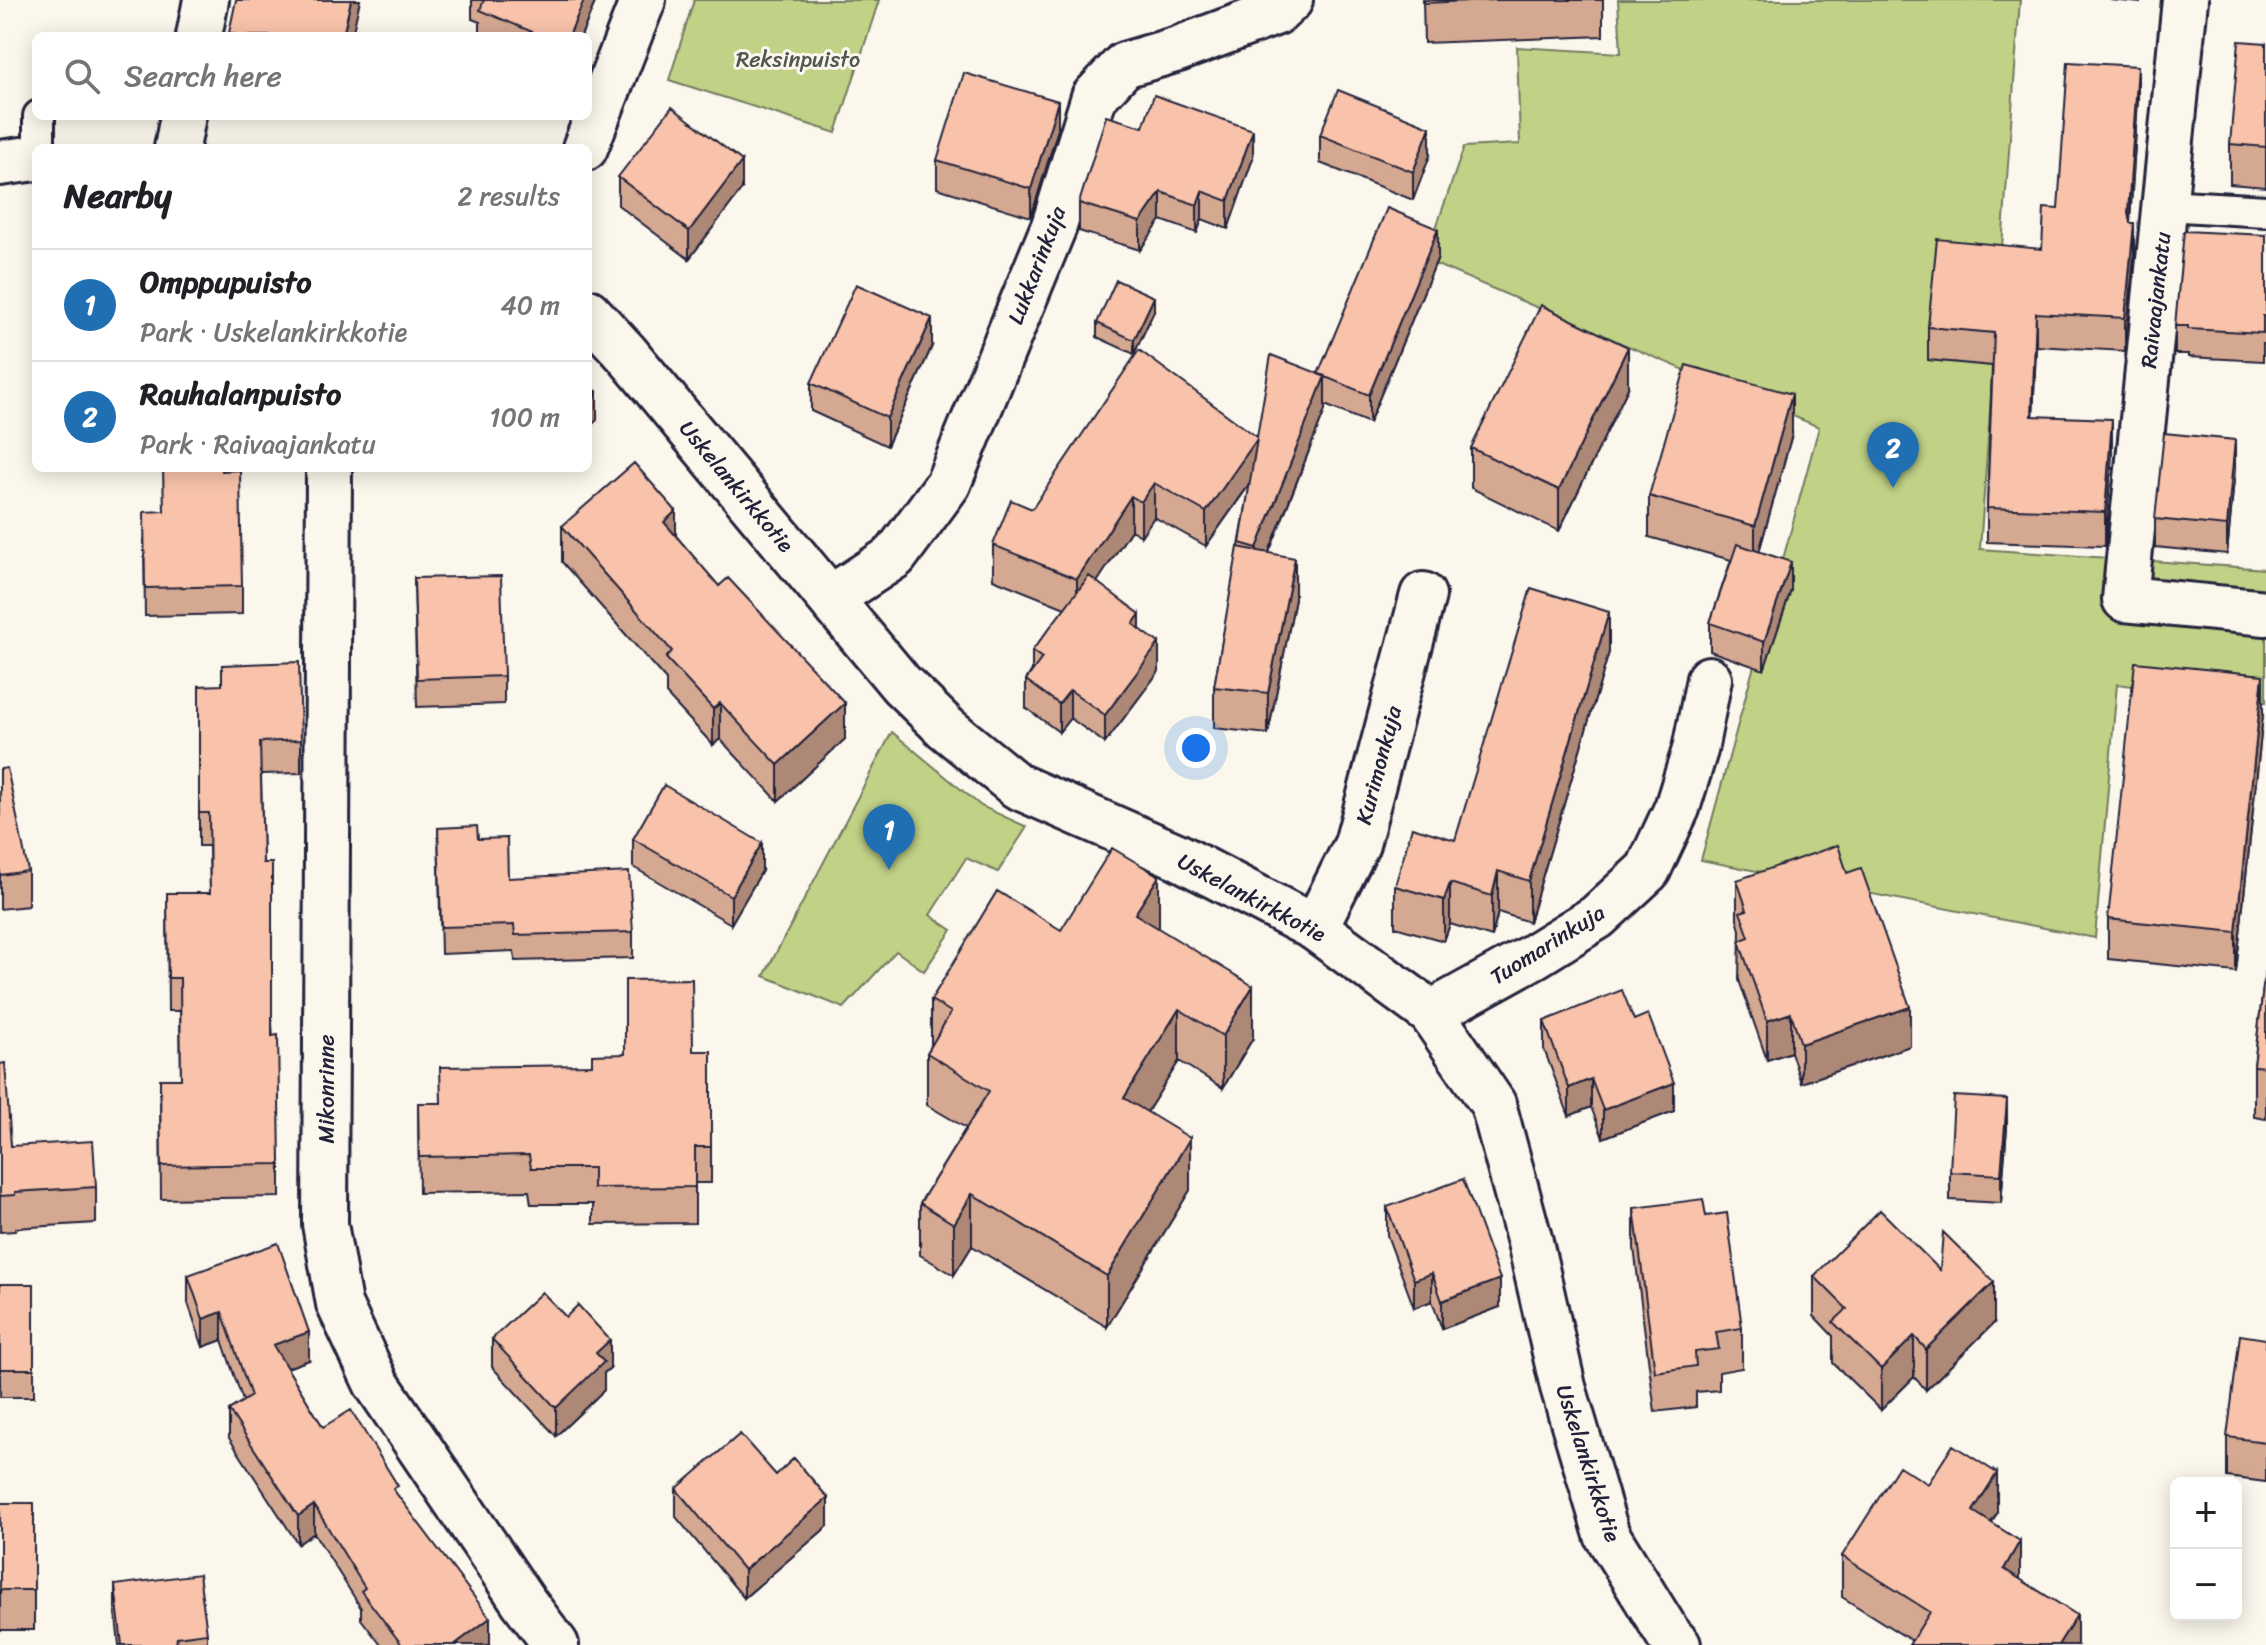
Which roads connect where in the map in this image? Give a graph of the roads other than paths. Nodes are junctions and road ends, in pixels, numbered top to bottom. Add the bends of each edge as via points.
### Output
1 (206, 0) edge
2 (643, 0) edge
3 (1290, 0) edge
4 (2185, 0) edge
5 (200, 32) edge
6 (39, 120) edge
7 (182, 120) edge
8 (39, 144) edge
9 (178, 144) edge
10 (587, 144) edge
11 (32, 159) edge
12 (0, 163) edge
13 (2165, 205) junction
14 (2266, 211) edge
15 (592, 316) edge
16 (329, 472) edge
17 (1423, 595) dead end
18 (831, 598) junction
19 (2266, 613) edge
20 (1709, 679) dead end
21 (1315, 928) junction
22 (1431, 1013) junction
23 (556, 1645) edge
24 (1678, 1645) edge

1 - 5 street
2 - 10 street
3 - 18 street, Lukkarinkuja via 1277,12 1124,65 1094,97 1054,226 948,484 895,556
4 - 13 street, Raivaajankatu
6 - 8 lane
7 - 9 street
11 - 12 street
13 - 14 lane
13 - 19 street, Raivaajankatu via 2125,599
15 - 18 street, Uskelankirkkotie
16 - 23 street, Mikonrinne via 325,1224 339,1304 376,1383
17 - 21 street, Kurimonkuja via 1357,844
18 - 21 street, Uskelankirkkotie via 901,684 1017,786 1177,856
20 - 22 street, Tuomarinkuja via 1677,808 1648,870 1597,917
21 - 22 street, Uskelankirkkotie
22 - 24 street, Uskelankirkkotie via 1493,1104 1563,1387 1607,1535

